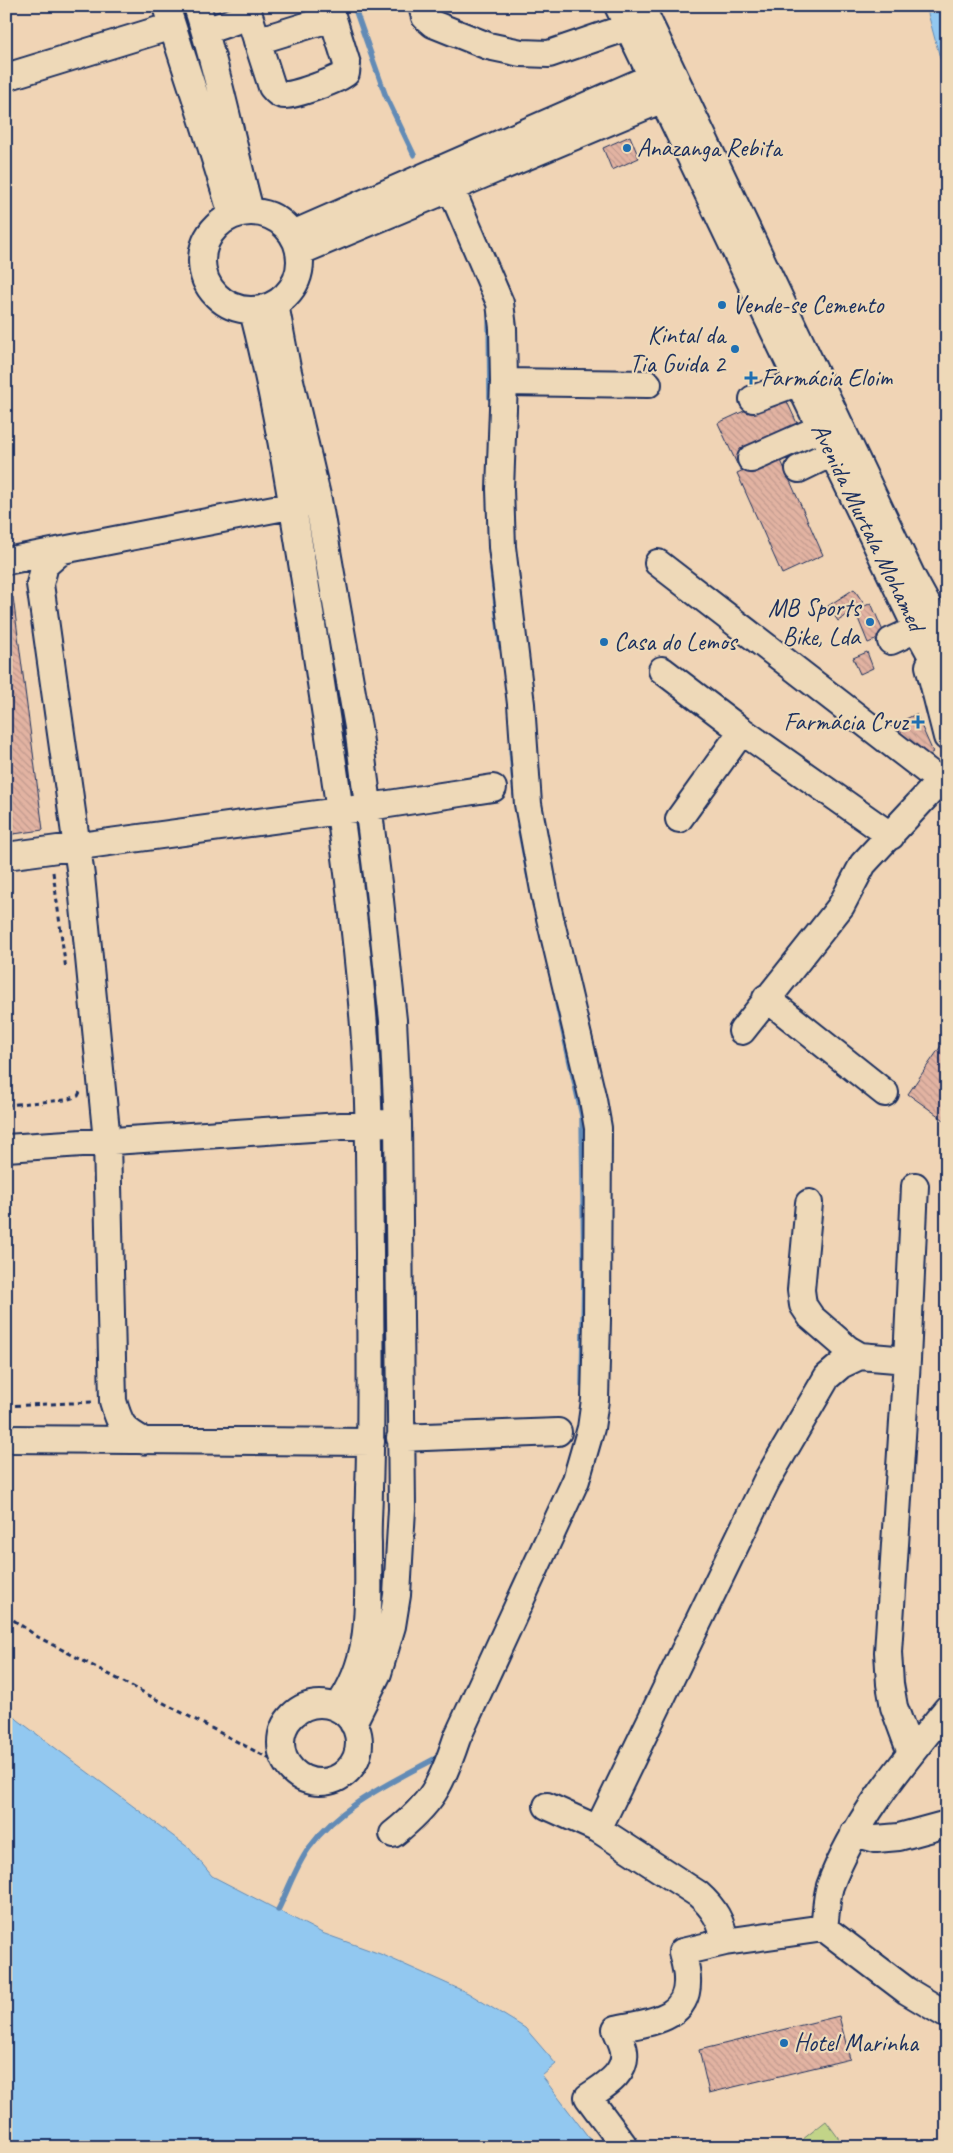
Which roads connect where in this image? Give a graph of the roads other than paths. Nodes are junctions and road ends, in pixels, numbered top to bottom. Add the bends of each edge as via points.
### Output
1 (197, 6) edge
2 (422, 6) edge
3 (248, 11) edge
4 (331, 12) edge
5 (629, 13) edge
6 (169, 16) edge
7 (205, 31) junction
8 (257, 41) junction
9 (6, 77) edge
10 (658, 88) junction
11 (447, 179) junction
12 (241, 213) junction
13 (296, 243) junction
14 (264, 308) junction
15 (504, 382) junction
16 (799, 382) junction
17 (648, 384) dead end
18 (753, 399) dead end
19 (821, 428) junction
20 (832, 453) junction
21 (751, 459) dead end
22 (799, 469) dead end
23 (318, 500) junction
24 (292, 505) junction
25 (61, 550) junction
26 (6, 561) edge
27 (658, 563) dead end
28 (929, 638) edge
29 (891, 641) dead end
30 (662, 670) dead end
31 (947, 684) edge
32 (742, 731) junction
33 (947, 737) edge
34 (944, 779) edge
35 (493, 788) dead end
36 (369, 807) junction
37 (339, 810) junction
38 (679, 819) dead end
39 (891, 836) junction
40 (77, 846) junction
41 (6, 856) edge
42 (766, 998) junction
43 (742, 1031) dead end
44 (885, 1094) dead end
45 (398, 1123) junction
46 (369, 1124) junction
47 (107, 1141) junction
48 (6, 1148) edge
49 (915, 1186) dead end
50 (809, 1203) dead end
51 (860, 1356) junction
52 (907, 1360) junction
53 (558, 1432) dead end
54 (400, 1438) junction
55 (6, 1439) edge
56 (144, 1441) junction
57 (371, 1442) junction
58 (947, 1709) edge
59 (345, 1715) junction
60 (911, 1753) junction
61 (547, 1806) dead end
62 (947, 1824) edge
63 (598, 1829) junction
64 (854, 1833) junction
65 (393, 1834) dead end
66 (824, 1928) junction
67 (725, 1942) junction
68 (947, 2015) edge
69 (625, 2147) edge

1 - 7 street
2 - 5 street via 425,16 433,24 488,46 521,53 549,54
3 - 7 street
3 - 8 street
4 - 8 street
4 - 8 street via 347,64 346,73 339,79 287,95 278,94 272,88
5 - 10 street, Avenida Murtala Mohamed
5 - 28 street, Avenida Murtala Mohamed via 912,577
6 - 9 street
6 - 12 street via 215,155
7 - 12 street via 222,89
10 - 11 street
10 - 16 street, Avenida Murtala Mohamed
11 - 13 street
11 - 15 street via 500,303
12 - 13 street via 263,213 275,218
12 - 14 street via 218,223 208,235 202,249 204,279 212,293 224,303 238,309
13 - 14 street via 299,269 292,287 285,297
14 - 23 street via 287,368
14 - 24 street via 268,373
15 - 17 street
15 - 65 street via 500,489 502,547 521,704 528,804 546,901 598,1128 595,1400 592,1428 576,1480 457,1738 435,1793 416,1816
16 - 18 street
16 - 19 street, Avenida Murtala Mohamed
19 - 20 street, Avenida Murtala Mohamed
19 - 21 street
20 - 22 street
20 - 28 street, Avenida Murtala Mohamed
23 - 24 street
23 - 36 street
24 - 25 street
24 - 37 street
25 - 26 street
25 - 40 street via 45,565 40,584
27 - 34 street
28 - 29 street
28 - 31 street, Avenida Murtala Mohamed
28 - 33 street, Avenida Murtala Mohamed
30 - 32 street
32 - 38 street
32 - 39 street
34 - 39 street
35 - 36 street
36 - 37 street
36 - 45 street via 393,1020
37 - 40 street
37 - 46 street via 364,1027
39 - 42 street via 864,864 842,906
40 - 41 street
40 - 47 street
42 - 43 street
42 - 44 street
45 - 46 street
45 - 54 street
46 - 47 street
46 - 57 street
47 - 48 street
47 - 56 street via 113,1401 117,1417 126,1431
49 - 52 street
50 - 51 street via 801,1290 803,1305 811,1317
51 - 52 street
51 - 63 street via 841,1365 827,1377 767,1480
52 - 60 street via 888,1652 894,1707
53 - 54 street
54 - 59 street via 402,1509 392,1626 378,1673
55 - 56 street
56 - 57 street
57 - 59 street via 369,1617 365,1646
58 - 60 street
59 - 59 street via 358,1733 357,1752 348,1769 338,1777 314,1782 292,1770 284,1760 281,1734 295,1712 320,1703
60 - 64 street
61 - 63 street
62 - 64 street via 898,1837 876,1839
63 - 67 street via 706,1901 722,1926
64 - 66 street via 830,1888
66 - 67 street
66 - 68 street via 908,1991
67 - 69 street via 682,1952 688,1978 680,2007 666,2018 616,2029 624,2050 624,2065 610,2082 588,2097

